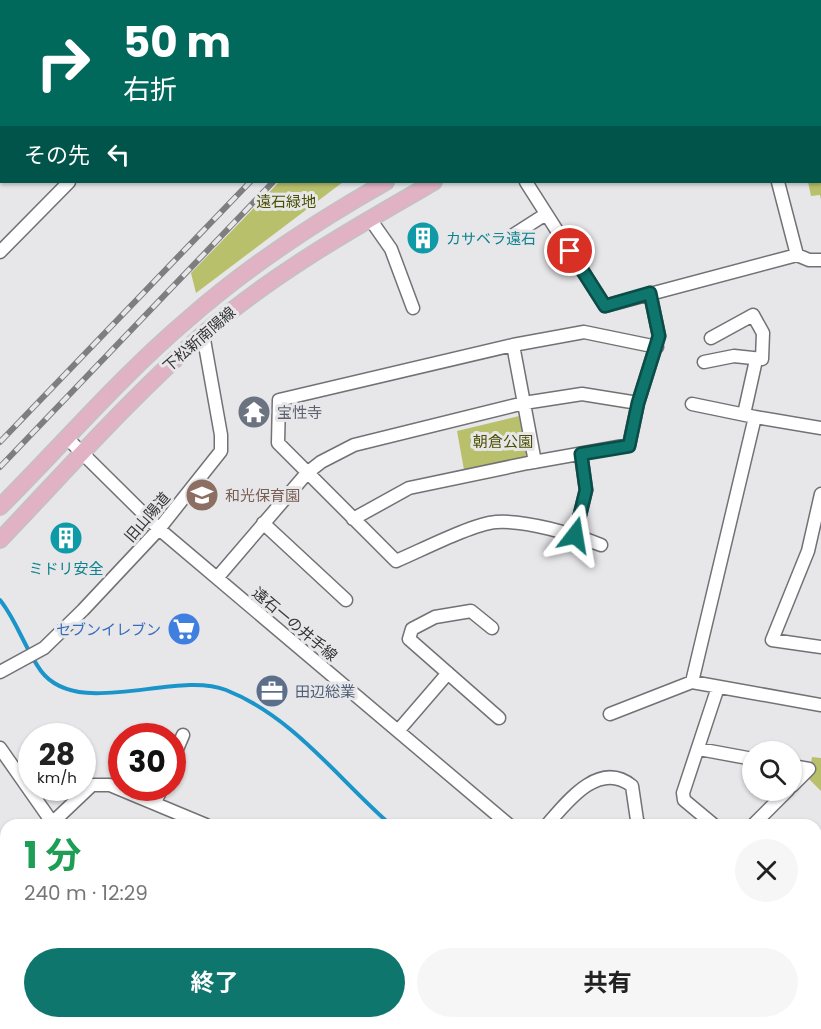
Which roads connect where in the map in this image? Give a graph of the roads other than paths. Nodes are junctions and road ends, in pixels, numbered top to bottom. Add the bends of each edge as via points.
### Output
1 (68, 183) edge
2 (384, 183) edge
3 (432, 183) edge
4 (527, 183) edge
5 (778, 183) edge
6 (546, 214) junction
7 (370, 219) junction
8 (510, 237) dead end
9 (0, 252) edge
10 (797, 255) junction
11 (821, 260) edge
12 (650, 293) junction
13 (413, 308) dead end
14 (203, 334) junction
15 (711, 338) dead end
16 (513, 345) junction
17 (656, 347) junction
18 (756, 360) junction
19 (704, 362) dead end
20 (524, 403) junction
21 (638, 403) junction
22 (693, 404) dead end
23 (750, 415) junction
24 (821, 428) edge
25 (68, 439) junction
26 (82, 454) junction
27 (581, 454) junction
28 (535, 462) junction
29 (307, 473) junction
30 (821, 494) edge
31 (0, 507) edge
32 (353, 519) junction
33 (263, 523) junction
34 (159, 529) junction
35 (575, 535) junction
36 (0, 540) edge
37 (600, 545) dead end
38 (217, 578) junction
39 (346, 600) dead end
40 (492, 628) dead end
41 (821, 647) edge
42 (0, 672) edge
43 (448, 673) junction
44 (692, 682) junction
45 (718, 687) junction
46 (821, 705) edge
47 (610, 714) dead end
48 (499, 718) dead end
49 (398, 731) junction
50 (0, 748) edge
51 (699, 749) junction
52 (742, 757) edge
53 (802, 768) edge
54 (802, 776) edge
55 (777, 801) edge
56 (155, 802) joint
57 (50, 819) edge
58 (58, 819) edge
59 (193, 819) edge
60 (502, 819) edge
61 (552, 819) edge
62 (637, 819) edge
63 (707, 819) edge
64 (759, 819) edge

1 - 9 street
2 - 25 main road, 下松新南陽線 via 221,291 138,365
3 - 7 main road, 下松新南陽線
4 - 6 street
5 - 10 street
6 - 8 street
6 - 12 street via 605,306
7 - 13 street via 391,249
7 - 14 main road, 下松新南陽線 via 276,278
10 - 11 street
10 - 12 street
12 - 17 street via 659,336
14 - 26 main road, 下松新南陽線 via 144,388
14 - 34 street, 旧山陽道 via 221,451
15 - 18 street via 753,315 763,333 762,359
16 - 17 street via 584,332
16 - 20 street
16 - 29 street via 279,400 278,443
17 - 21 street
18 - 19 street via 734,356
18 - 23 street
20 - 21 street via 582,394
20 - 28 street
20 - 29 street via 354,445
21 - 27 street via 629,446
22 - 23 street
23 - 24 street
23 - 44 street
25 - 26 street, 遠石一の井手線
25 - 31 main road, 下松新南陽線
26 - 34 street, 遠石一の井手線
26 - 36 main road, 下松新南陽線
27 - 28 street
27 - 35 street via 586,490
28 - 32 street via 409,488
29 - 32 street
29 - 33 street
30 - 41 street via 808,551 772,640
32 - 35 street via 396,561 495,522
33 - 38 street
33 - 39 street
34 - 38 street, 遠石一の井手線
34 - 42 street, 旧山陽道 via 44,648
35 - 37 street
38 - 49 street, 遠石一の井手線
40 - 43 street via 471,610 435,617 412,628 409,639
43 - 48 street
43 - 49 street
44 - 45 street
44 - 47 street
45 - 46 street
45 - 51 street
49 - 60 street, 遠石一の井手線
50 - 57 street
51 - 52 street
51 - 63 street via 683,793 684,800
53 - 54 street via 809,769
55 - 64 street
56 - 58 street via 110,785 92,785
56 - 59 street
61 - 62 street via 580,788 601,780 625,781 632,786

